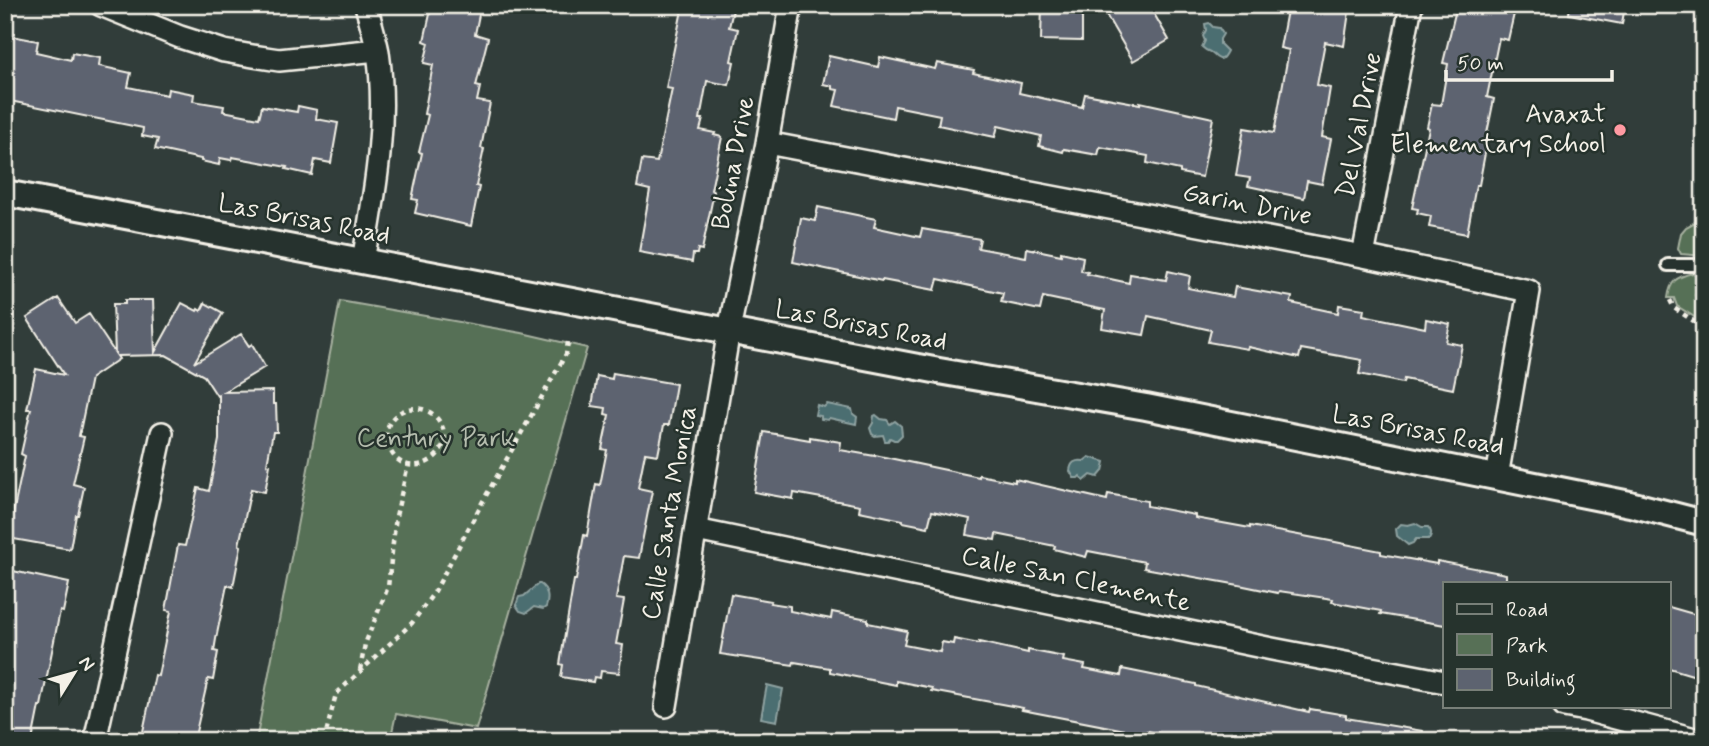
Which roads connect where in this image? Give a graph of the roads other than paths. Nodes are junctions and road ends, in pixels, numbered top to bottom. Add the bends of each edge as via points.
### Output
1 (101, 5) edge
2 (366, 5) edge
3 (791, 5) edge
4 (1411, 5) edge
5 (377, 50) junction
6 (767, 143) junction
7 (5, 193) edge
8 (1363, 256) junction
9 (363, 261) junction
10 (1668, 265) dead end
11 (1704, 265) edge
12 (730, 330) junction
13 (162, 433) dead end
14 (1497, 477) junction
15 (1704, 523) edge
16 (696, 530) junction
17 (1443, 682) edge
18 (666, 706) dead end
19 (1575, 708) edge
20 (95, 741) edge
21 (1702, 741) edge

1 - 5 street via 180,37 253,57 279,60
2 - 5 street
3 - 6 street, Bolina Drive
4 - 8 street, Del Val Drive
5 - 9 street via 382,130
6 - 8 street, Garin Drive
6 - 12 street, Bolina Drive
7 - 9 street, Las Brisas Road
8 - 14 street, Garin Drive via 1529,291
9 - 12 street, Las Brisas Road
10 - 11 lane
12 - 14 street, Las Brisas Road
12 - 16 street, Calle Santa Monica
13 - 20 street
14 - 15 street, Las Brisas Road
16 - 17 street, Calle San Clemente
16 - 18 street, Calle Santa Monica
19 - 21 street

